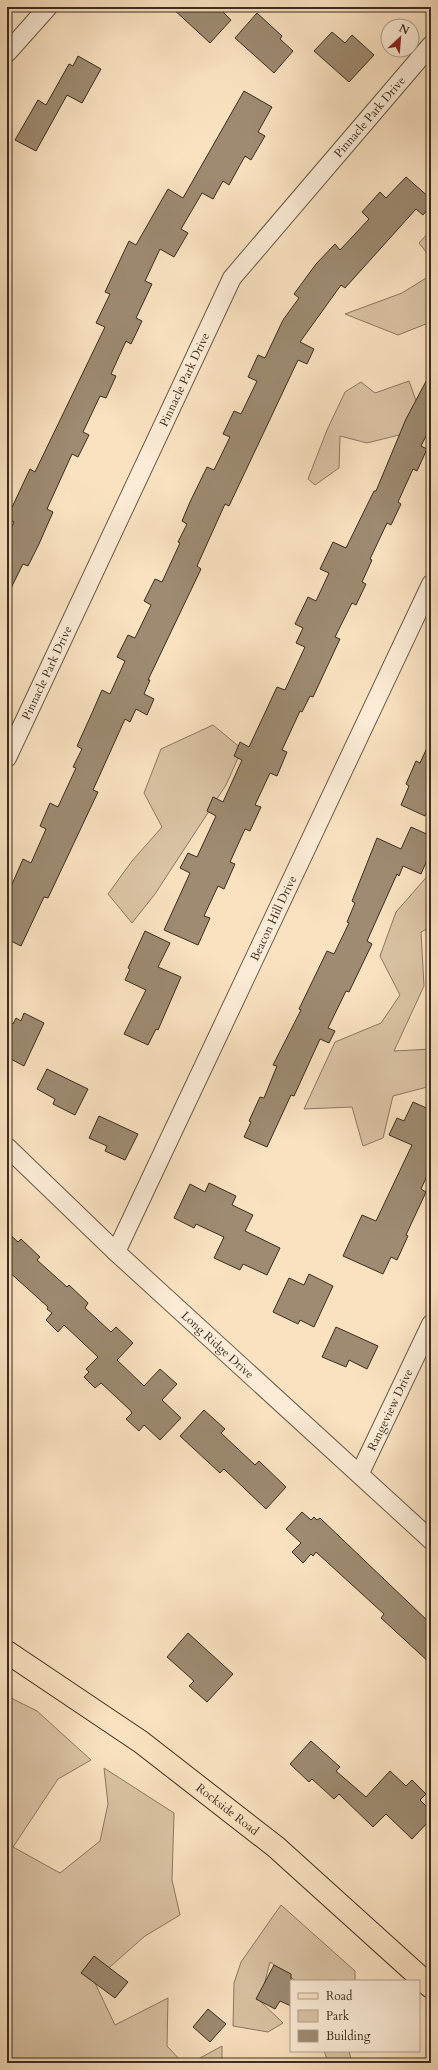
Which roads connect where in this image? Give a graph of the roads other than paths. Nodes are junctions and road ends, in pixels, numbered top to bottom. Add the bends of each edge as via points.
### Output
1 (48, 7) edge
2 (431, 45) edge
3 (7, 53) edge
4 (431, 584) edge
5 (7, 758) edge
6 (7, 1147) edge
7 (116, 1252) junction
8 (431, 1324) edge
9 (360, 1474) junction
10 (431, 1540) edge
11 (7, 1652) edge
12 (431, 1987) edge

1 - 3 street
2 - 5 street, Pinnacle Park Drive via 232,278
4 - 7 street, Beacon Hill Drive
6 - 7 street, Long Ridge Drive
7 - 9 street, Long Ridge Drive
8 - 9 street, Rangeview Drive
9 - 10 street, Long Ridge Drive
11 - 12 main road, Rockside Road via 141,1742 276,1847

